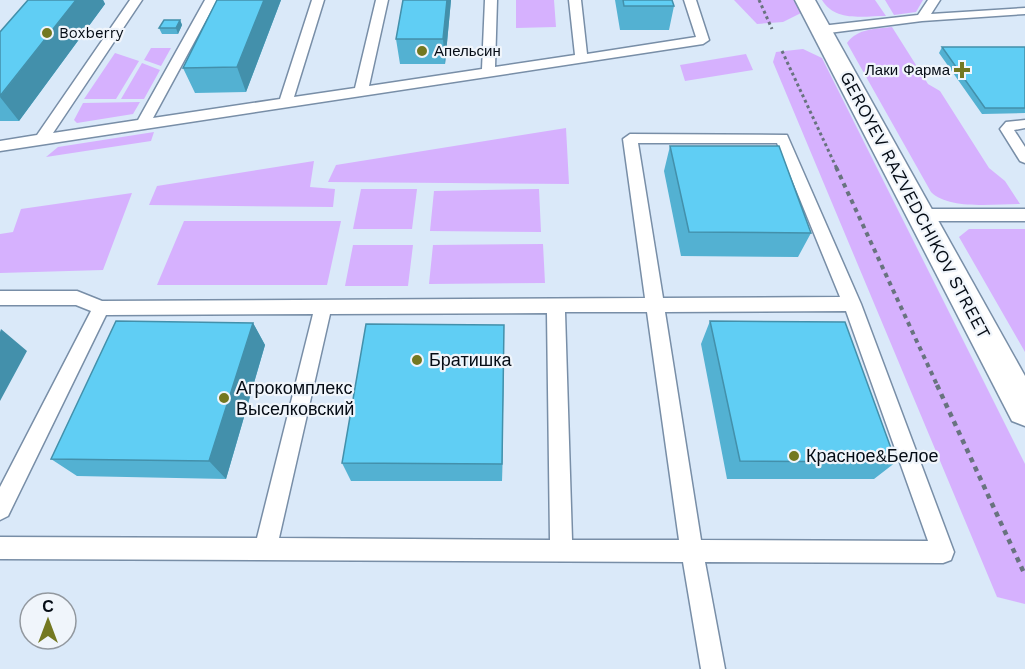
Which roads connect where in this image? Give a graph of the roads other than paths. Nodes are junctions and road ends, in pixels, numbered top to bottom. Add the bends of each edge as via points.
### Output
1 (136, 0) edge
2 (211, 0) edge
3 (318, 0) edge
4 (382, 0) edge
5 (491, 0) edge
6 (575, 0) edge
7 (690, 0) edge
8 (805, 0) edge
9 (934, 0) edge
10 (1025, 11) edge
11 (922, 18) junction
12 (821, 30) junction
13 (582, 58) junction
14 (488, 72) junction
15 (361, 92) junction
16 (285, 103) junction
17 (143, 124) junction
18 (1025, 124) edge
19 (42, 139) junction
20 (0, 146) edge
21 (1025, 158) edge
22 (1025, 215) edge
23 (922, 216) junction
24 (0, 298) edge
25 (852, 304) junction
26 (556, 305) junction
27 (655, 305) junction
28 (324, 307) junction
29 (101, 308) junction
30 (1025, 410) edge
31 (0, 509) edge
32 (0, 548) edge
33 (265, 550) junction
34 (561, 550) junction
35 (692, 551) junction
36 (713, 669) edge

1 - 19 lane
2 - 17 lane
3 - 16 lane
4 - 15 lane
5 - 14 lane
6 - 13 lane
7 - 13 lane via 703,40
8 - 12 street, GEROYEV RAZVEDCHIKOV STREET
9 - 11 lane
10 - 11 lane
11 - 12 lane
12 - 23 street, GEROYEV RAZVEDCHIKOV STREET
13 - 14 lane
14 - 15 lane
15 - 16 lane
16 - 17 lane
17 - 19 lane
18 - 21 lane via 1007,129
19 - 20 lane
22 - 23 lane
23 - 30 street, GEROYEV RAZVEDCHIKOV STREET
24 - 29 lane via 77,298
25 - 27 lane
25 - 27 lane via 782,138 630,139
25 - 35 lane via 943,552
26 - 27 lane
26 - 28 lane
26 - 34 lane
27 - 35 lane
28 - 29 lane
28 - 33 lane
29 - 31 lane
32 - 33 lane
33 - 34 lane
34 - 35 lane
35 - 36 lane

